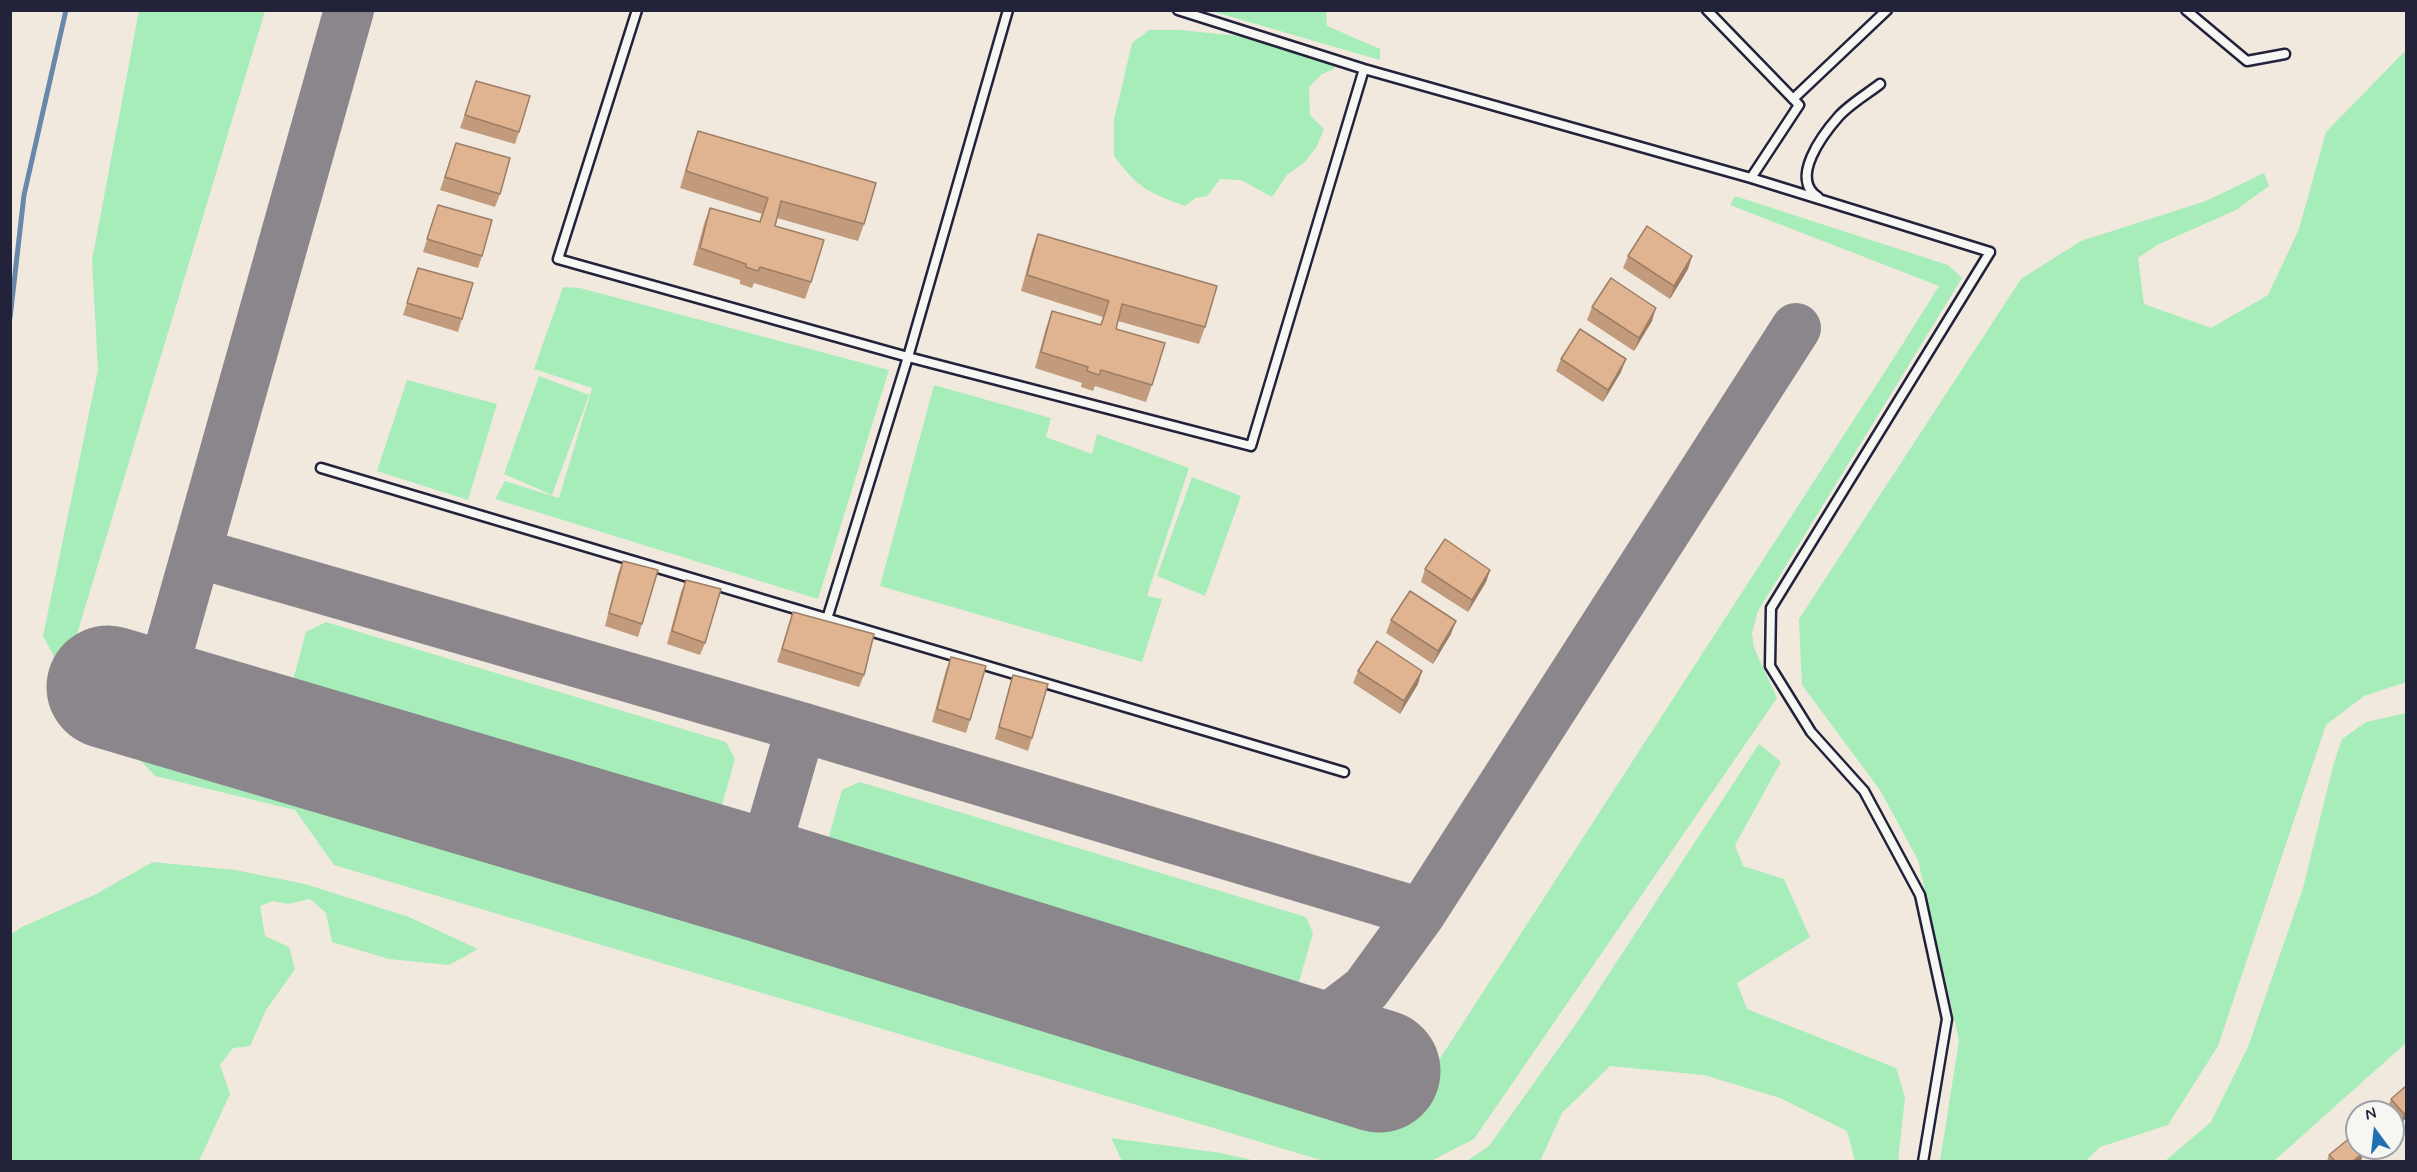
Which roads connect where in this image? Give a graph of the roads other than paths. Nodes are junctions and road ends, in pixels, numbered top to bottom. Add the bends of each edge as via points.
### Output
1 (637, 10) edge
2 (1008, 10) edge
3 (1178, 10) edge
4 (1707, 10) edge
5 (1887, 10) edge
6 (2186, 10) edge
7 (2285, 54) dead end
8 (1364, 69) junction
9 (1880, 84) dead end
10 (1793, 99) junction
11 (1751, 178) junction
12 (1824, 200) junction
13 (908, 357) junction
14 (321, 468) dead end
15 (827, 619) junction
16 (1344, 772) dead end
17 (1923, 1161) edge

1 - 13 lane via 558,259
2 - 13 lane
3 - 8 lane
4 - 10 lane
5 - 10 lane
6 - 7 lane via 2247,61
8 - 11 lane
8 - 13 lane via 1251,446
9 - 12 lane via 1839,116 1808,160 1806,178 1811,192
10 - 11 lane via 1799,105
11 - 12 lane
12 - 17 lane via 1990,252 1771,608 1770,666 1811,732 1864,791 1920,895 1947,1018
13 - 15 lane
14 - 15 lane
15 - 16 lane

